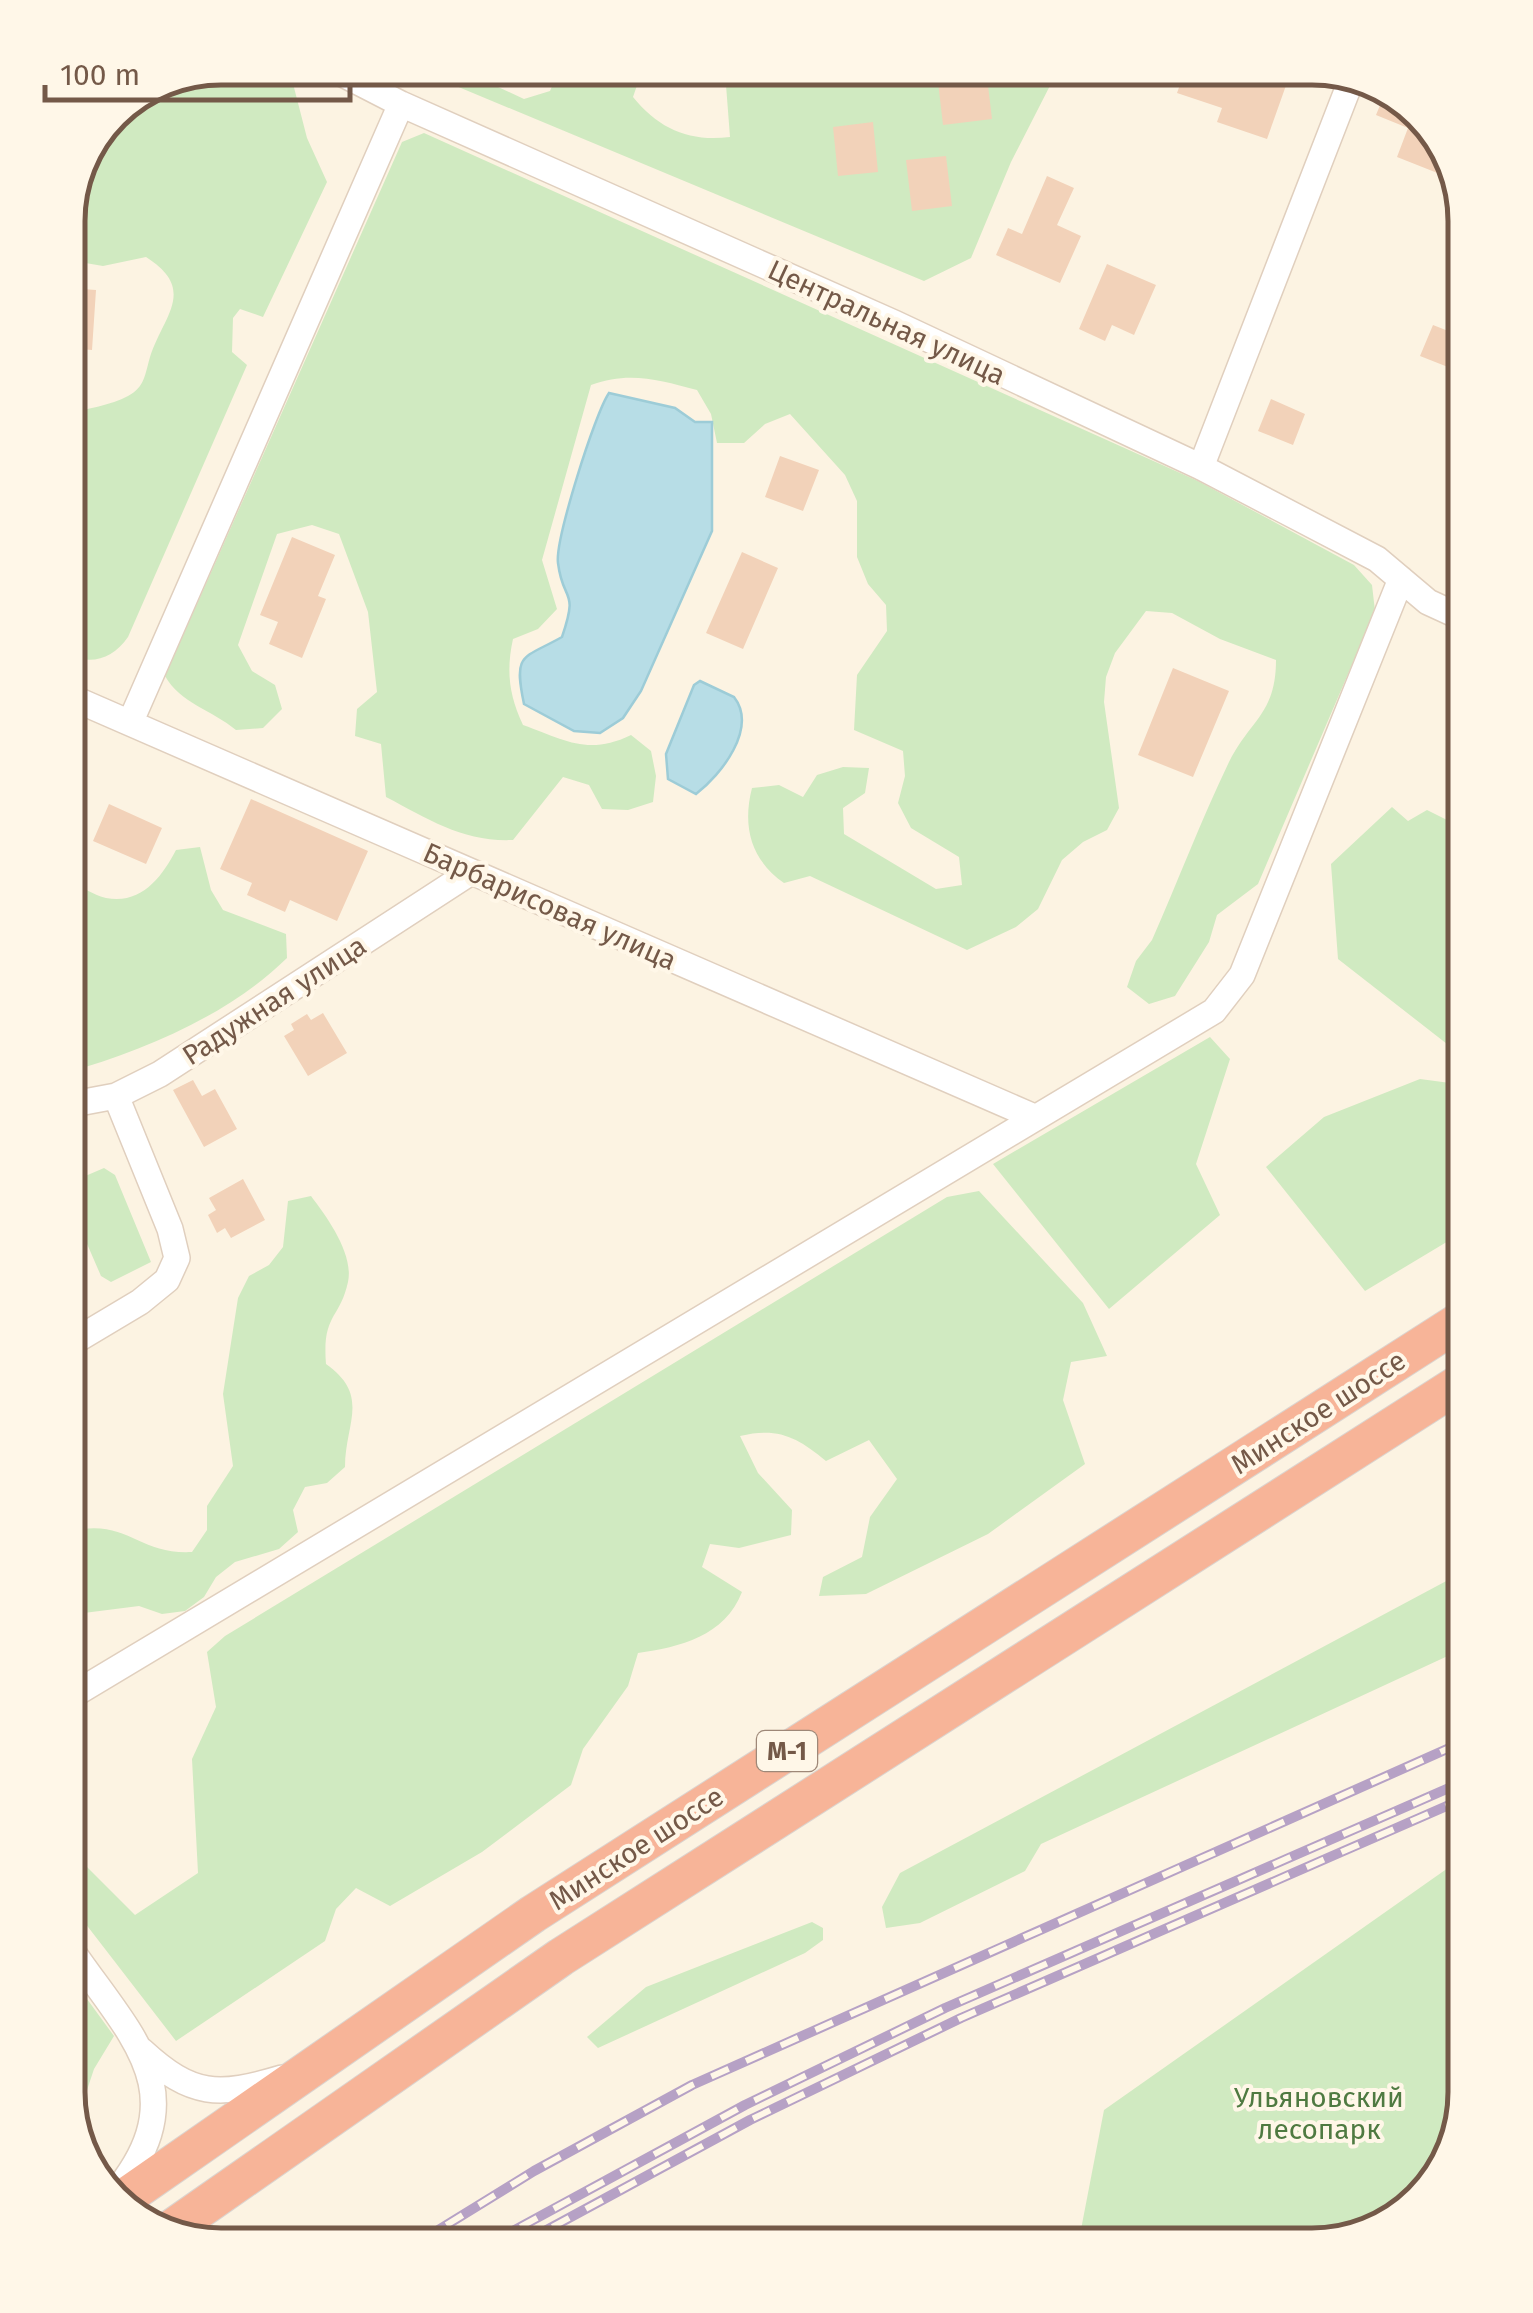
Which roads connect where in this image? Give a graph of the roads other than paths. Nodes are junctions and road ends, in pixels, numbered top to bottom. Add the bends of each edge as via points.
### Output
1 (365, 85) edge
2 (1347, 90) edge
3 (401, 104) junction
4 (1201, 467) junction
5 (1401, 579) junction
6 (1448, 611) edge
7 (85, 703) edge
8 (130, 723) junction
9 (471, 872) junction
10 (116, 1096) junction
11 (85, 1101) edge
12 (1032, 1116) junction
13 (1448, 1329) edge
14 (85, 1336) edge
15 (1448, 1391) edge
16 (85, 1688) edge
17 (85, 1969) edge
18 (136, 2045) junction
19 (323, 2060) junction
20 (121, 2184) edge
21 (130, 2193) edge
22 (181, 2222) edge

1 - 3 street, Центральная улица
2 - 4 street
3 - 4 street, Центральная улица
3 - 8 street
4 - 5 street, Центральная улица via 1377,558
5 - 6 street, Центральная улица
5 - 12 street via 1229,997
7 - 8 street, Барбарисовая улица
8 - 9 street, Барбарисовая улица
9 - 10 street, Радужная улица
9 - 12 street, Барбарисовая улица
10 - 11 street, Радужная улица
10 - 14 street via 176,1258 166,1280
12 - 16 street
13 - 19 highway, Минское шоссе / М-1 via 533,1914
15 - 22 highway, Минское шоссе / М-1 via 489,2004
17 - 18 street
18 - 19 street via 167,2073 201,2090 251,2087
18 - 20 street via 154,2090 155,2123 145,2153
19 - 21 highway, Минское шоссе / М-1

